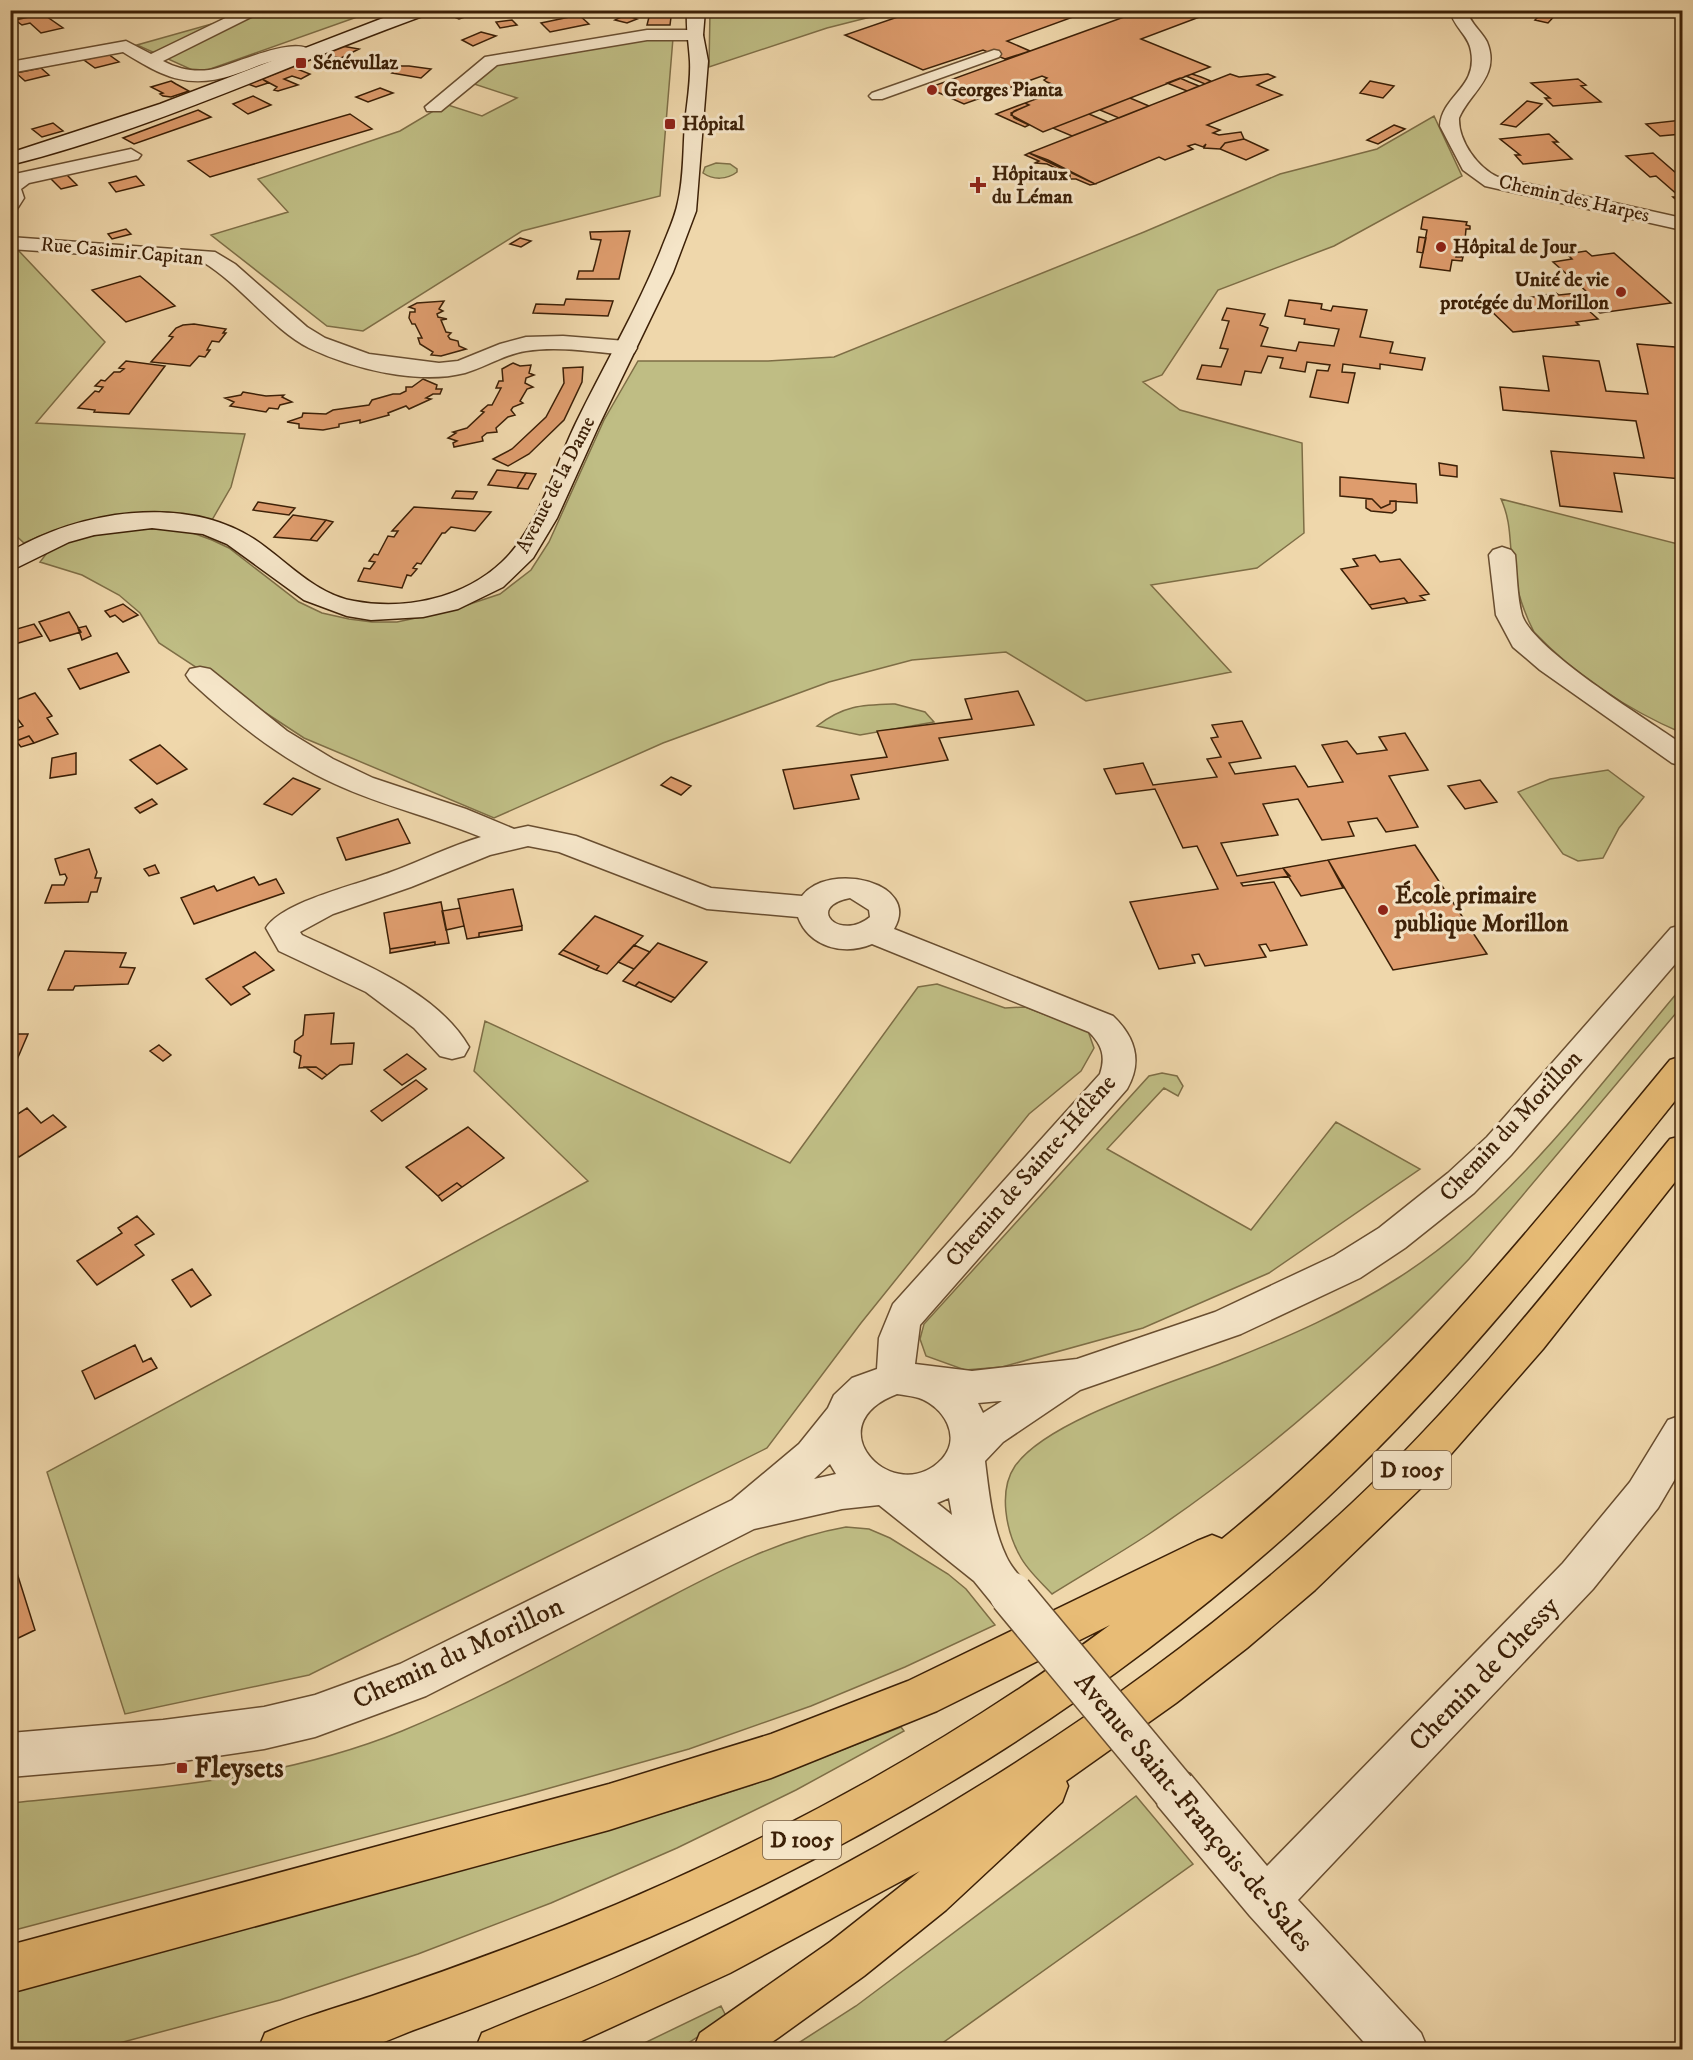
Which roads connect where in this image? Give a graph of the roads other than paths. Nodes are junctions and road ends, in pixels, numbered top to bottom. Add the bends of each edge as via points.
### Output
1 (257, 10) edge
2 (422, 10) edge
3 (696, 10) edge
4 (1458, 10) edge
5 (694, 35) junction
6 (304, 53) junction
7 (994, 54) dead end
8 (152, 60) junction
9 (10, 68) edge
10 (877, 96) dead end
11 (434, 107) dead end
12 (147, 114) junction
13 (10, 152) edge
14 (131, 155) dead end
15 (10, 159) edge
16 (10, 205) edge
17 (1683, 224) edge
18 (10, 243) edge
19 (626, 348) junction
20 (1502, 555) dead end
21 (12, 560) edge
22 (200, 675) dead end
23 (1683, 757) edge
24 (509, 839) junction
25 (811, 908) junction
26 (872, 932) junction
27 (1683, 936) edge
28 (452, 1047) dead end
29 (1683, 1069) edge
30 (1683, 1149) edge
31 (1077, 1375) junction
32 (896, 1378) junction
33 (933, 1383) junction
34 (841, 1420) junction
35 (1683, 1432) edge
36 (967, 1455) junction
37 (884, 1488) junction
38 (746, 1513) junction
39 (1267, 1527) junction
40 (1000, 1581) junction
41 (1092, 1740) junction
42 (10, 1755) edge
43 (1266, 1900) junction
44 (10, 1969) edge
45 (282, 2049) edge
46 (499, 2049) edge
47 (717, 2049) edge
48 (1404, 2049) edge

1 - 8 street
2 - 6 street
3 - 5 street, Avenue de la Dame
4 - 17 street, Chemin des Harpes via 1459,18 1481,46 1481,69 1476,83 1449,118 1449,127 1472,171 1492,182
5 - 11 street via 647,35 491,61
5 - 19 street, Avenue de la Dame via 682,61 672,200 675,234 660,279
6 - 8 street via 274,52 225,72 202,76 175,73
6 - 12 street
7 - 10 street
8 - 9 street via 126,45
12 - 13 street
12 - 15 street
14 - 16 street via 22,178 11,188 14,198
18 - 19 street, Rue Casimir Capitan via 208,256 228,268 287,320 294,331 360,360 382,365 455,368 522,344 547,342
19 - 21 street, Avenue de la Dame via 521,556 498,578 458,598 402,610 344,607 316,596 236,539 209,528 172,521 134,522 81,531
20 - 23 street via 1509,615 1523,641
22 - 24 street via 298,751 360,784 481,824
24 - 25 street via 528,836 565,843 706,898
24 - 28 street via 322,906 282,928 290,943 376,984 426,1020
25 - 26 street via 811,919 829,935 859,937
25 - 26 street via 825,892 850,887 863,890 874,895 884,911 884,919
26 - 32 street, Chemin de Sainte-Hélène via 1094,1021 1112,1034 1121,1056 1115,1080 906,1315 896,1343
27 - 31 street, Chemin du Morillon via 1499,1146 1438,1203 1392,1238 1347,1267 1249,1315
29 - 39 highway, D 1005 via 1453,1343 1337,1463
30 - 41 highway, D 1005 via 1532,1337 1366,1516 1279,1595
31 - 33 street, Chemin du Morillon via 1000,1385
31 - 36 street, Chemin du Morillon via 1005,1419
32 - 33 street
32 - 34 street via 875,1383 857,1394
33 - 36 street via 957,1400 964,1411 970,1437
34 - 37 street via 840,1442 849,1464 867,1481
34 - 38 street, Chemin du Morillon via 813,1456
35 - 43 street, Chemin de Chessy via 1644,1495 1578,1576
36 - 37 street via 950,1477 928,1488
36 - 40 street, Avenue Saint-François-de-Sales via 970,1507
37 - 38 street, Chemin du Morillon via 842,1491
37 - 40 street, Avenue Saint-François-de-Sales
38 - 42 street, Chemin du Morillon via 411,1681 334,1709 214,1737
39 - 44 highway via 922,1696 771,1756 609,1807
39 - 45 highway, D 1005 via 1122,1642 1005,1722 858,1812 688,1897 530,1963 361,2025
40 - 43 street, Avenue Saint-François-de-Sales, bridge
41 - 46 highway, D 1005 via 874,1874 718,1954 548,2032
41 - 47 highway via 1025,1808 943,1882 802,1992
43 - 48 street, Avenue Saint-François-de-Sales

